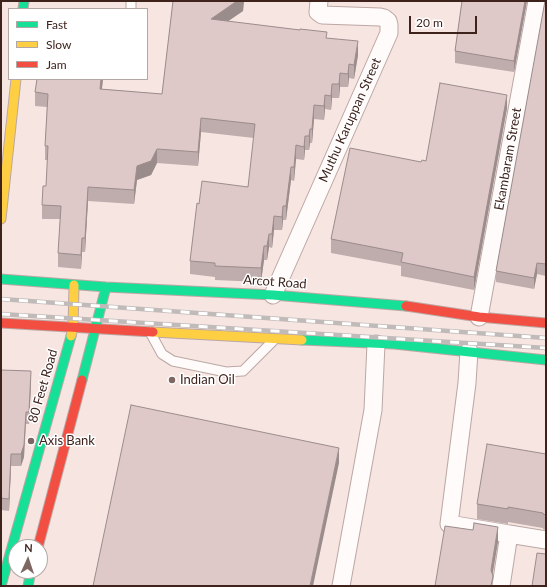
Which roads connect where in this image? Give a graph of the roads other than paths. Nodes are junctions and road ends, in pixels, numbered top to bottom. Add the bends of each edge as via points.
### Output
1 (319, 1) edge
2 (537, 1) edge
3 (16, 80) edge
4 (1, 219) edge
5 (1, 279) edge
6 (74, 284) junction
7 (106, 287) junction
8 (273, 295) junction
9 (479, 317) junction
10 (1, 323) edge
11 (546, 323) edge
12 (73, 328) junction
13 (94, 328) junction
14 (150, 331) junction
15 (275, 339) junction
16 (376, 344) junction
17 (470, 351) junction
18 (546, 360) edge
19 (509, 534) junction
20 (40, 539) edge
21 (546, 540) edge
22 (1, 586) edge
23 (340, 586) edge
24 (501, 586) edge

1 - 8 street, Muthu Karuppan Street via 318,12 322,15 384,18 388,21 388,33
2 - 9 street, Ekambaram Street
3 - 4 main road
5 - 6 main road, Arcot Road
6 - 7 main road, Arcot Road
6 - 12 main road, 80 Feet Road
7 - 8 main road, Arcot Road
7 - 13 main road
8 - 9 main road, Arcot Road via 415,307
9 - 11 main road, Arcot Road
10 - 12 main road
12 - 13 main road
12 - 22 main road, 80 Feet Road
13 - 14 main road
13 - 20 main road
14 - 15 main road
14 - 15 lane via 162,354 172,361 226,372 243,371
15 - 16 main road
16 - 17 main road
16 - 23 street via 373,410
17 - 18 main road
17 - 19 street via 448,524
19 - 21 street
19 - 24 street

